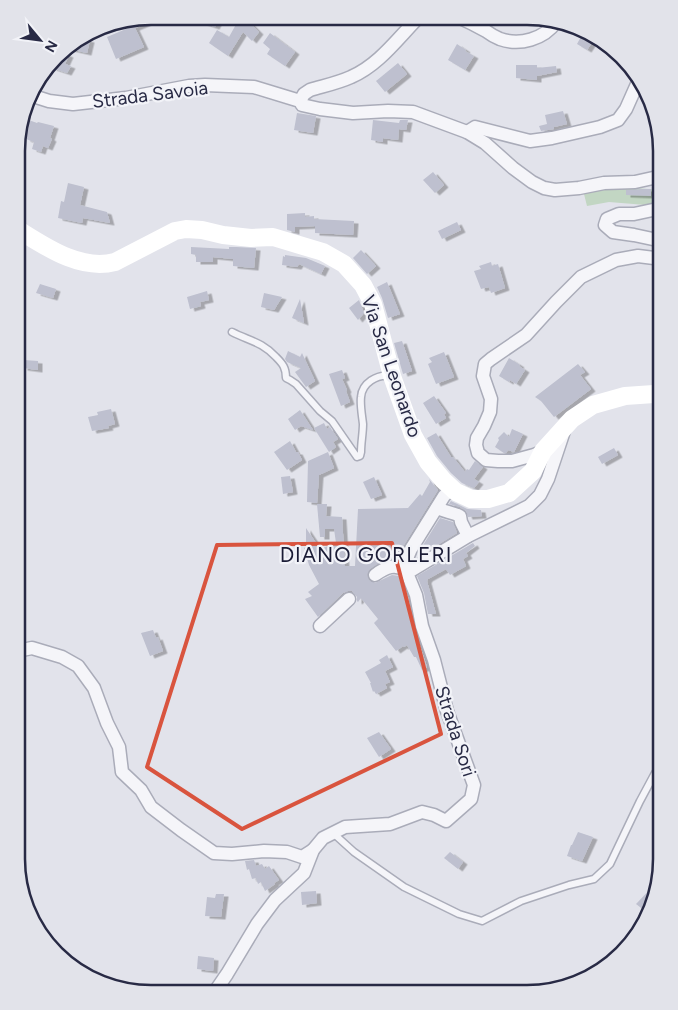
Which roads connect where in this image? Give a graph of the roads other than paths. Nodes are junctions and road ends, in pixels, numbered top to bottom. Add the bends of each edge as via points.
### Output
1 (411, 25) edge
2 (473, 25) edge
3 (551, 27) edge
4 (636, 87) edge
5 (38, 97) edge
6 (300, 101) junction
7 (467, 132) junction
8 (653, 178) edge
9 (653, 210) edge
10 (25, 234) edge
11 (653, 239) edge
12 (653, 258) edge
13 (232, 332) dead end
14 (392, 376) junction
15 (653, 394) edge
16 (565, 427) junction
17 (543, 451) junction
18 (456, 492) junction
19 (437, 508) junction
20 (468, 536) junction
21 (407, 571) junction
22 (375, 575) dead end
23 (349, 599) dead end
24 (320, 626) dead end
25 (25, 649) edge
26 (653, 778) edge
27 (333, 833) junction
28 (313, 850) junction
29 (219, 985) edge

1 - 6 street via 372,64 351,77 310,90
2 - 3 street via 499,39 516,42 544,35
4 - 7 street via 618,120 600,127 530,141 475,127
5 - 6 street, Strada Savoia via 73,104 205,85 254,87
6 - 7 street, Strada Savoia via 302,105 345,112 414,112
7 - 8 street, Strada Savoia via 544,188 578,188
9 - 11 street via 619,214 607,219 604,225 613,232
10 - 14 main road, Via San Leonardo via 65,257 89,263 116,262 175,231 186,229 273,238 323,252 344,264 370,298
12 - 17 street via 638,256 616,260 581,277 526,335 485,364 483,376 491,399 490,412 477,438 478,453 486,460 512,461
13 - 14 lane via 271,352 285,368 286,378 332,421 357,457 361,452 362,390 372,379
14 - 18 main road, Via San Leonardo via 413,435 428,462
15 - 16 main road, Via San Leonardo via 624,396 594,405
16 - 17 main road, Via San Leonardo
16 - 20 street via 540,495 529,506
17 - 18 main road, Via San Leonardo via 533,471 509,493 488,499 472,499
18 - 19 street via 449,491
19 - 20 street via 460,516
19 - 21 street via 409,553
20 - 21 street
21 - 22 street via 394,567
21 - 27 street, Strada Sori via 448,712 474,785 471,799 446,821 422,812 390,824 345,827
23 - 24 street
25 - 28 street via 32,648 62,657 78,666 94,688 119,748 122,772 141,790 151,807 214,853 287,852 302,857
26 - 27 lane via 610,864 594,879 521,901 482,920 459,914 404,887
27 - 28 street, Strada Sori via 323,838
28 - 29 street, Strada Sori via 304,873 275,900

